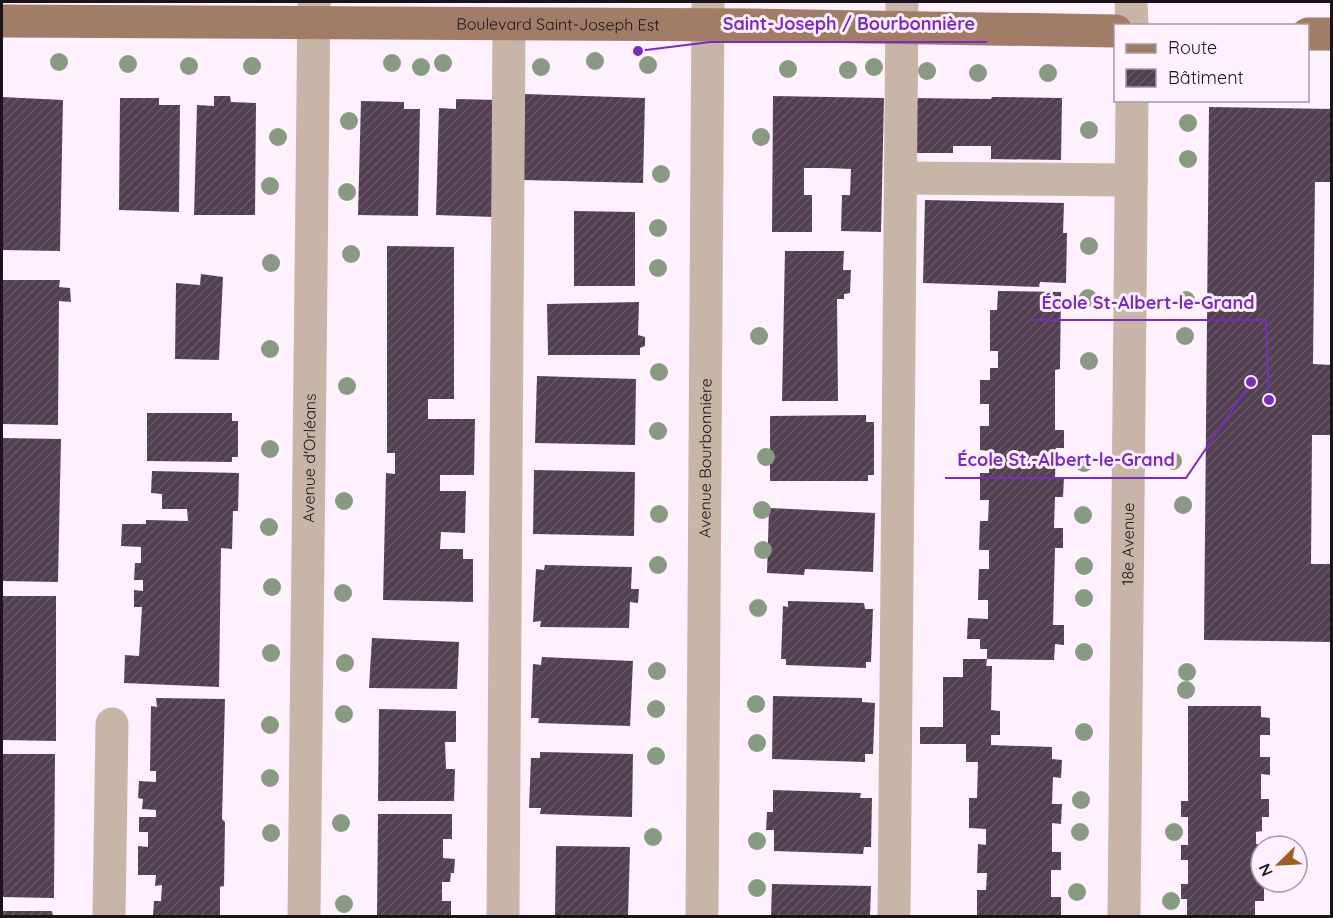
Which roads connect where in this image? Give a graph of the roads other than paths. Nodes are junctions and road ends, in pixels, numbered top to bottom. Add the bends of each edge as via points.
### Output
1 (1131, 2) edge
2 (313, 12) edge
3 (708, 13) edge
4 (902, 15) edge
5 (2, 21) edge
6 (509, 24) junction
7 (1132, 24) edge
8 (1114, 31) edge
9 (1309, 34) edge
10 (1332, 34) edge
11 (1132, 102) edge
12 (901, 178) junction
13 (1131, 180) junction
14 (112, 724) dead end
15 (109, 916) edge
16 (304, 916) edge
17 (504, 916) edge
18 (702, 916) edge
19 (894, 916) edge
20 (1124, 916) edge

1 - 7 street
2 - 5 main road, Boulevard Saint-Joseph Est
2 - 6 main road, Boulevard Saint-Joseph Est
2 - 16 street, Avenue d'Orléans
3 - 4 main road, Boulevard Saint-Joseph Est
3 - 6 main road, Boulevard Saint-Joseph Est
3 - 18 street, Avenue Bourbonnière
4 - 8 main road, Boulevard Saint-Joseph Est
4 - 12 street
6 - 17 street
9 - 10 main road
11 - 13 street, 18e Avenue
12 - 13 street
12 - 19 street
13 - 20 street, 18e Avenue
14 - 15 street

